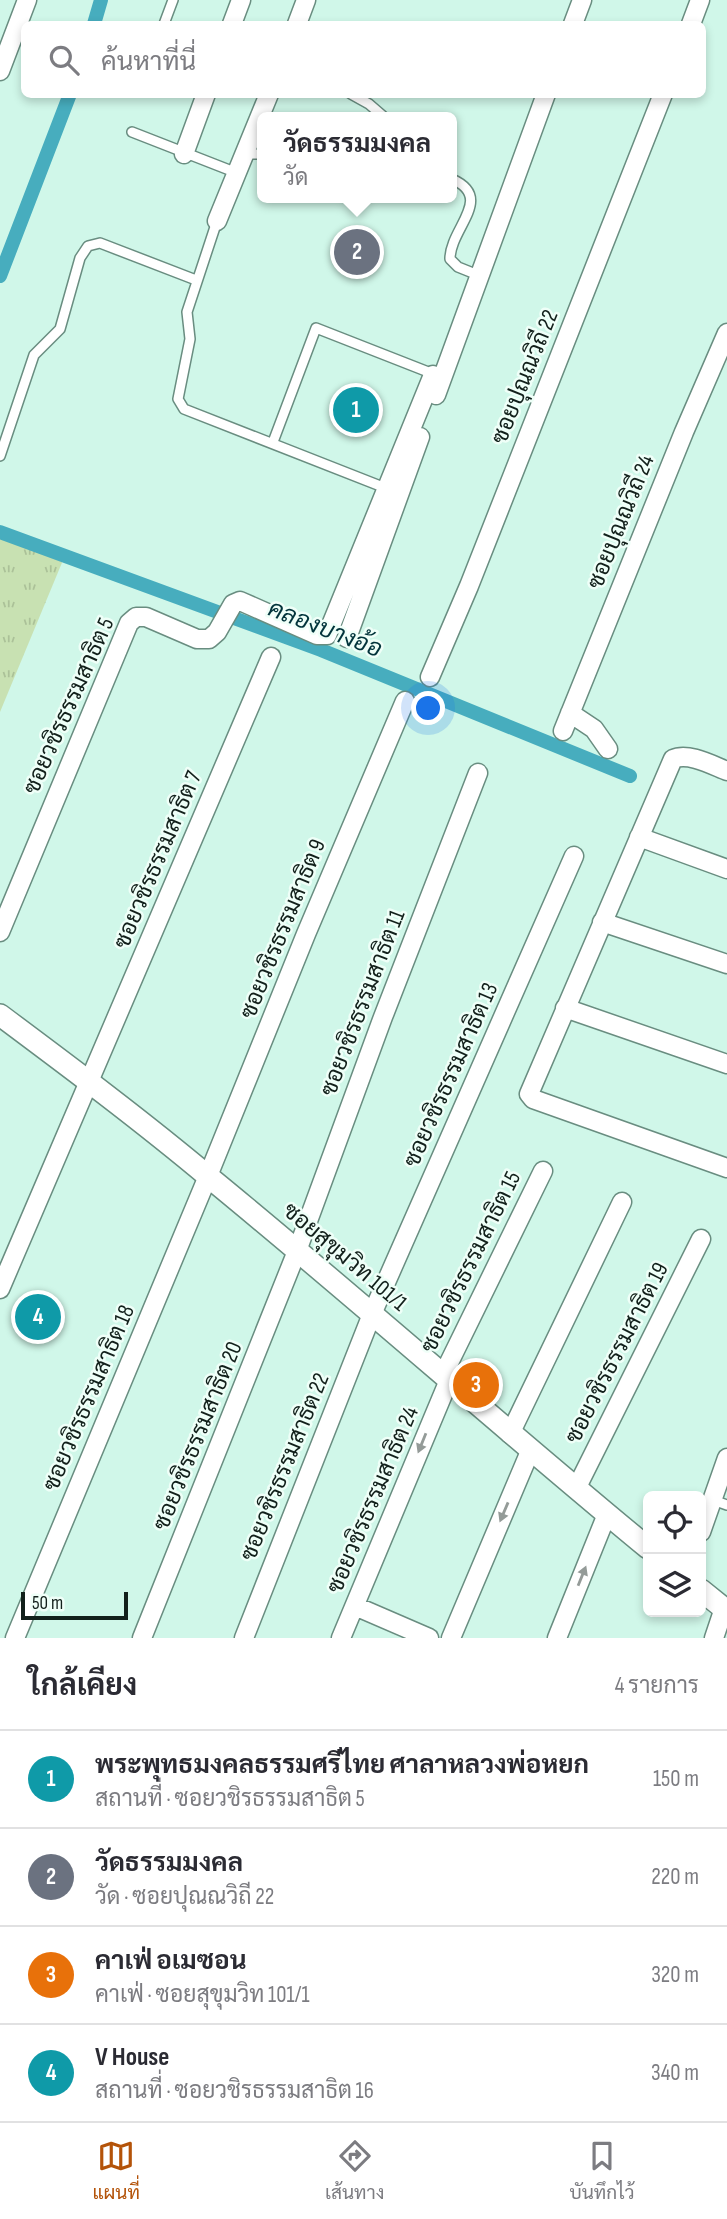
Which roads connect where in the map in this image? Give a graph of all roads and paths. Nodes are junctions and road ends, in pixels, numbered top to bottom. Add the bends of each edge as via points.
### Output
1 (27, 0) edge
2 (173, 0) edge
3 (241, 0) edge
4 (306, 0) edge
5 (582, 0) edge
6 (701, 0) edge
7 (164, 21) edge
8 (233, 21) edge
9 (298, 21) edge
10 (574, 21) edge
11 (692, 21) edge
12 (0, 71) edge
13 (205, 98) edge
14 (358, 98) edge
15 (544, 98) edge
16 (661, 98) edge
17 (378, 112) edge
18 (257, 123) edge
19 (132, 132) dead end
20 (184, 154) junction
21 (244, 154) junction
22 (257, 154) edge
23 (237, 173) junction
24 (457, 181) edge
25 (217, 221) joint
26 (478, 275) junction
27 (196, 280) junction
28 (727, 333) edge
29 (438, 374) junction
30 (273, 442) junction
31 (0, 456) edge
32 (388, 489) junction
33 (347, 638) dead end
34 (271, 657) dead end
35 (430, 677) dead end
36 (405, 701) dead end
37 (570, 713) junction
38 (563, 731) dead end
39 (608, 750) dead end
40 (727, 771) edge
41 (478, 772) dead end
42 (639, 837) junction
43 (574, 856) dead end
44 (727, 869) edge
45 (602, 922) junction
46 (0, 932) edge
47 (727, 964) edge
48 (565, 1008) junction
49 (0, 1015) edge
50 (727, 1064) edge
51 (89, 1082) junction
52 (727, 1168) edge
53 (542, 1171) dead end
54 (208, 1177) junction
55 (622, 1202) dead end
56 (701, 1238) dead end
57 (297, 1251) junction
58 (0, 1289) edge
59 (372, 1314) junction
60 (446, 1378) junction
61 (510, 1434) junction
62 (531, 1449) junction
63 (727, 1458) edge
64 (576, 1489) junction
65 (720, 1503) edge
66 (607, 1514) junction
67 (706, 1524) edge
68 (643, 1544) edge
69 (706, 1595) edge
70 (355, 1606) junction
71 (725, 1610) edge
72 (15, 1638) edge
73 (142, 1638) edge
74 (244, 1638) edge
75 (341, 1638) edge
76 (429, 1638) edge
77 (451, 1638) edge
78 (557, 1638) edge
79 (714, 1638) edge

1 - 12 street
2 - 7 lane
3 - 8 street
4 - 9 street
5 - 10 street
6 - 11 street
13 - 20 street
14 - 17 lane
15 - 26 street
16 - 35 street, ซอยปุณณวิถี 22
18 - 21 street
19 - 20 lane
20 - 23 lane
21 - 22 lane
21 - 23 street
23 - 25 street
24 - 26 lane via 471,194 472,202 451,247 450,260
25 - 27 lane
26 - 29 street
27 - 30 lane via 187,312 190,339 178,400 184,409
27 - 31 lane via 100,243 88,246 80,258 60,329 34,355
28 - 37 street, ซอยปุณณวิถี 24
29 - 30 lane via 316,328
29 - 32 street, ซอยวชิรธรรมสาธิต 5
29 - 33 street
30 - 32 lane
32 - 46 street, ซอยวชิรธรรมสาธิต 5 via 327,635 317,635 240,601 233,604 209,639 197,639 146,617 129,623
34 - 51 street, ซอยวชิรธรรมสาธิต 7
36 - 54 street, ซอยวชิรธรรมสาธิต 9
37 - 38 street, ซอยปุณณวิถี 24
37 - 39 street via 594,729
40 - 42 street via 688,757 673,759
41 - 57 street, ซอยวชิรธรรมสาธิต 11
42 - 44 street
42 - 45 street
43 - 59 street, ซอยวชิรธรรมสาธิต 13
45 - 47 street
45 - 48 street
48 - 50 street
48 - 52 street via 530,1096
49 - 51 street, ซอยสุขุมวิท 101/1
51 - 54 street, ซอยสุขุมวิท 101/1
51 - 58 street, ซอยวชิรธรรมสาธิต 7
53 - 60 street, ซอยวชิรธรรมสาธิต 15
54 - 57 street, ซอยสุขุมวิท 101/1
54 - 72 street, ซอยวชิรธรรมสาธิต 18
55 - 61 street
56 - 64 street, ซอยวชิรธรรมสาธิต 19
57 - 59 street, ซอยสุขุมวิท 101/1
57 - 73 street, ซอยวชิรธรรมสาธิต 20
59 - 60 street, ซอยสุขุมวิท 101/1
59 - 74 street, ซอยวชิรธรรมสาธิต 22
60 - 61 street, ซอยสุขุมวิท 101/1
60 -> 70 street, ซอยวชิรธรรมสาธิต 24
61 - 62 street, ซอยสุขุมวิท 101/1
62 - 64 street, ซอยสุขุมวิท 101/1
62 -> 77 street
63 - 65 street
64 - 66 street, ซอยสุขุมวิท 101/1
65 - 67 street
66 - 68 street, ซอยสุขุมวิท 101/1
78 -> 66 street
69 - 71 street
70 - 75 street, ซอยวชิรธรรมสาธิต 24
70 - 76 street
71 - 79 street

